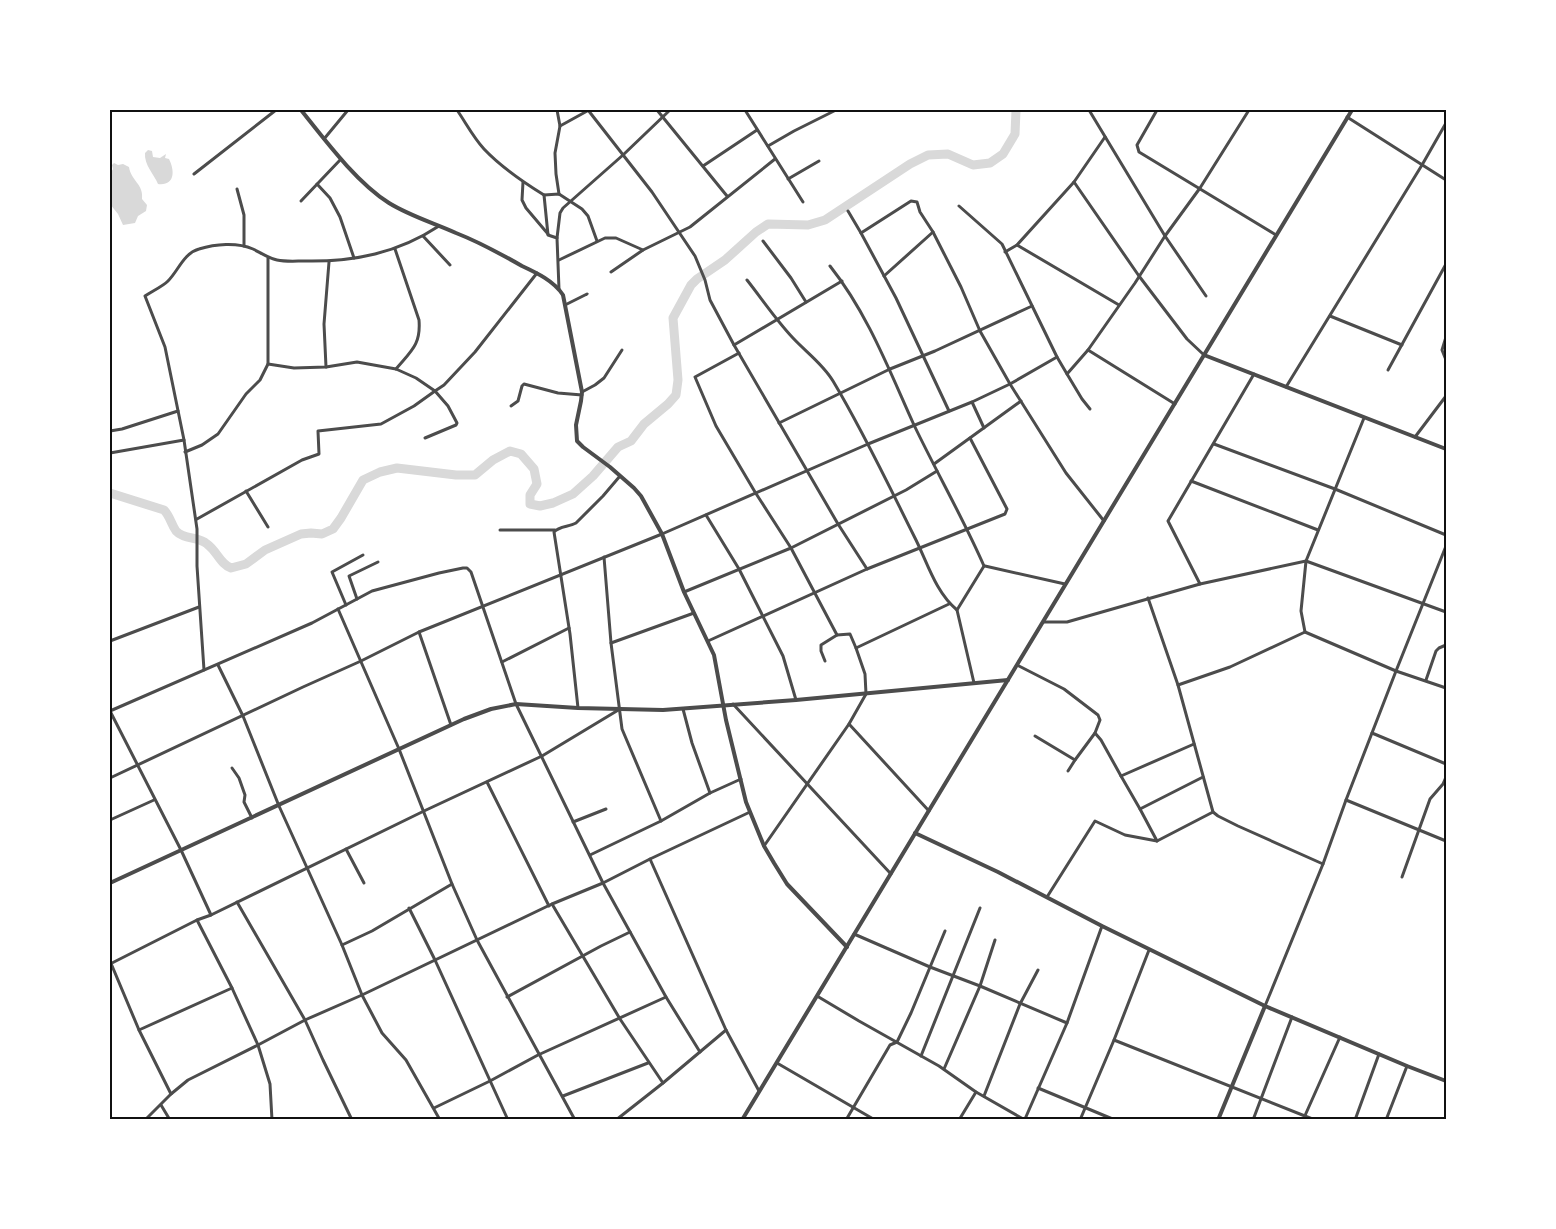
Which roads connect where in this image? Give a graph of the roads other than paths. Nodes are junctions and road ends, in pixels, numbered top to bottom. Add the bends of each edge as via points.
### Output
1 (276, 110) edge
2 (301, 110) edge
3 (348, 110) edge
4 (457, 110) edge
5 (557, 110) edge
6 (589, 110) edge
7 (657, 110) edge
8 (670, 110) edge
9 (745, 110) edge
10 (836, 110) edge
11 (1089, 110) edge
12 (1157, 110) edge
13 (1249, 110) edge
14 (1352, 110) edge
15 (1347, 117) junction
16 (663, 118) junction
17 (1446, 123) edge
18 (560, 126) junction
19 (757, 130) junction
20 (1105, 137) junction
21 (324, 140) junction
22 (768, 147) junction
23 (623, 155) junction
24 (341, 159) junction
25 (775, 159) junction
26 (819, 161) dead end
27 (1422, 165) junction
28 (702, 166) junction
29 (194, 174) dead end
30 (789, 179) junction
31 (1446, 180) edge
32 (524, 182) junction
33 (1074, 182) junction
34 (317, 184) junction
35 (1200, 188) junction
36 (237, 189) dead end
37 (559, 194) junction
38 (544, 195) junction
39 (727, 196) junction
40 (301, 201) dead end
41 (569, 202) junction
42 (803, 202) dead end
43 (959, 206) dead end
44 (848, 211) dead end
45 (439, 226) junction
46 (680, 232) junction
47 (861, 232) junction
48 (933, 232) junction
49 (548, 235) junction
50 (1276, 235) junction
51 (423, 236) junction
52 (1165, 236) junction
53 (557, 238) junction
54 (597, 241) junction
55 (763, 241) dead end
56 (1017, 245) junction
57 (244, 246) junction
58 (395, 249) junction
59 (643, 250) junction
60 (1005, 252) junction
61 (268, 258) junction
62 (354, 258) junction
63 (558, 260) junction
64 (328, 262) junction
65 (1446, 264) edge
66 (450, 265) dead end
67 (830, 266) dead end
68 (611, 272) dead end
69 (537, 273) junction
70 (884, 276) junction
71 (1139, 276) junction
72 (747, 280) dead end
73 (842, 281) junction
74 (558, 289) junction
75 (587, 294) dead end
76 (1206, 296) dead end
77 (806, 302) junction
78 (565, 305) junction
79 (1119, 305) junction
80 (1032, 306) junction
81 (1330, 316) junction
82 (778, 320) junction
83 (980, 331) junction
84 (1446, 337) edge
85 (734, 345) junction
86 (1402, 345) junction
87 (622, 350) dead end
88 (1088, 350) junction
89 (739, 353) junction
90 (924, 355) junction
91 (1204, 355) junction
92 (1057, 357) junction
93 (1446, 360) edge
94 (268, 364) junction
95 (326, 367) junction
96 (396, 369) junction
97 (890, 369) junction
98 (1388, 370) dead end
99 (1067, 374) junction
100 (1254, 374) junction
101 (1010, 384) junction
102 (1286, 387) junction
103 (435, 392) junction
104 (840, 393) junction
105 (582, 394) junction
106 (1446, 396) edge
107 (1021, 401) junction
108 (972, 402) junction
109 (1174, 404) junction
110 (511, 406) dead end
111 (1090, 410) dead end
112 (178, 411) junction
113 (949, 411) junction
114 (1364, 418) junction
115 (779, 423) junction
116 (914, 424) junction
117 (984, 428) junction
118 (110, 431) edge
119 (1415, 437) junction
120 (425, 438) dead end
121 (970, 438) junction
122 (184, 440) junction
123 (868, 444) junction
124 (1214, 444) junction
125 (1446, 449) edge
126 (185, 452) junction
127 (110, 453) edge
128 (934, 464) junction
129 (808, 470) junction
130 (937, 471) junction
131 (620, 476) junction
132 (1191, 481) junction
133 (1335, 489) junction
134 (246, 491) junction
135 (755, 492) junction
136 (894, 496) junction
137 (706, 515) junction
138 (196, 519) junction
139 (1104, 521) junction
140 (838, 524) junction
141 (268, 527) dead end
142 (968, 528) junction
143 (555, 530) junction
144 (1318, 530) junction
145 (500, 531) dead end
146 (662, 534) junction
147 (1446, 535) edge
148 (1446, 546) edge
149 (791, 548) junction
150 (920, 548) junction
151 (363, 555) dead end
152 (604, 557) junction
153 (1306, 561) junction
154 (378, 562) dead end
155 (984, 566) junction
156 (867, 568) junction
157 (739, 569) junction
158 (560, 575) junction
159 (1065, 584) junction
160 (1200, 584) junction
161 (684, 592) junction
162 (816, 593) junction
163 (1148, 598) junction
164 (357, 599) junction
165 (949, 604) junction
166 (1423, 604) junction
167 (346, 605) junction
168 (484, 606) junction
169 (199, 607) junction
170 (338, 609) junction
171 (957, 610) junction
172 (1446, 612) edge
173 (694, 613) junction
174 (763, 616) junction
175 (1043, 622) junction
176 (569, 628) junction
177 (419, 632) junction
178 (1305, 632) junction
179 (837, 635) junction
180 (110, 641) edge
181 (708, 641) junction
182 (611, 643) junction
183 (1446, 645) edge
184 (856, 648) junction
185 (361, 661) junction
186 (825, 661) dead end
187 (502, 662) junction
188 (217, 664) junction
189 (1017, 665) junction
190 (204, 670) junction
191 (1396, 671) junction
192 (1008, 680) junction
193 (1426, 681) junction
194 (974, 684) junction
195 (1178, 685) junction
196 (1446, 688) edge
197 (866, 694) junction
198 (796, 700) junction
199 (516, 704) junction
200 (733, 704) junction
201 (724, 705) junction
202 (578, 708) junction
203 (620, 709) junction
204 (683, 709) junction
205 (110, 711) edge
206 (243, 716) junction
207 (849, 724) junction
208 (451, 725) junction
209 (1095, 733) junction
210 (1372, 733) junction
211 (1035, 736) dead end
212 (1194, 744) junction
213 (399, 749) junction
214 (542, 756) junction
215 (1075, 760) junction
216 (138, 764) junction
217 (1446, 764) edge
218 (232, 768) dead end
219 (1068, 771) dead end
220 (1121, 776) junction
221 (1203, 777) junction
222 (1446, 777) edge
223 (110, 778) edge
224 (741, 780) junction
225 (487, 782) junction
226 (807, 785) junction
227 (710, 793) junction
228 (154, 800) junction
229 (1346, 800) junction
230 (279, 806) junction
231 (606, 809) dead end
232 (1140, 809) junction
233 (424, 811) junction
234 (750, 812) junction
235 (929, 812) junction
236 (1213, 812) junction
237 (252, 818) junction
238 (110, 820) edge
239 (661, 821) junction
240 (573, 822) junction
241 (1419, 830) junction
242 (915, 833) junction
243 (1157, 841) junction
244 (1446, 841) edge
245 (764, 846) junction
246 (346, 849) junction
247 (181, 850) junction
248 (590, 855) junction
249 (650, 859) junction
250 (1323, 864) junction
251 (308, 868) junction
252 (891, 874) junction
253 (1402, 877) dead end
254 (110, 883) edge
255 (364, 883) dead end
256 (603, 883) junction
257 (452, 884) junction
258 (1047, 897) junction
259 (237, 902) junction
260 (551, 905) junction
261 (409, 908) junction
262 (980, 908) dead end
263 (211, 915) junction
264 (197, 920) junction
265 (1102, 926) junction
266 (945, 931) dead end
267 (630, 932) junction
268 (854, 934) junction
269 (477, 940) junction
270 (995, 940) dead end
271 (342, 945) junction
272 (847, 947) junction
273 (1150, 948) junction
274 (584, 957) junction
275 (435, 960) junction
276 (110, 963) edge
277 (930, 967) junction
278 (1038, 970) dead end
279 (953, 975) junction
280 (980, 986) junction
281 (232, 988) junction
282 (362, 995) junction
283 (818, 996) junction
284 (507, 997) junction
285 (666, 998) junction
286 (1020, 1004) junction
287 (1265, 1006) junction
288 (1292, 1017) junction
289 (620, 1019) junction
290 (305, 1020) junction
291 (1067, 1023) junction
292 (139, 1030) junction
293 (726, 1030) junction
294 (1340, 1037) junction
295 (1114, 1040) junction
296 (897, 1042) junction
297 (258, 1046) junction
298 (700, 1052) junction
299 (1379, 1054) junction
300 (538, 1055) junction
301 (921, 1056) junction
302 (648, 1063) junction
303 (777, 1063) junction
304 (1407, 1066) junction
305 (944, 1070) junction
306 (490, 1081) junction
307 (1446, 1081) edge
308 (663, 1083) junction
309 (1231, 1087) junction
310 (1038, 1088) junction
311 (759, 1091) junction
312 (976, 1092) junction
313 (171, 1094) junction
314 (563, 1096) junction
315 (984, 1096) junction
316 (1262, 1098) junction
317 (161, 1105) junction
318 (853, 1106) junction
319 (434, 1108) junction
320 (1085, 1108) junction
321 (1303, 1118) edge
322 (145, 1119) edge
323 (170, 1119) edge
324 (272, 1119) edge
325 (352, 1119) edge
326 (440, 1119) edge
327 (508, 1119) edge
328 (575, 1119) edge
329 (616, 1119) edge
330 (742, 1119) edge
331 (846, 1119) edge
332 (875, 1119) edge
333 (959, 1119) edge
334 (1025, 1119) edge
335 (1080, 1119) edge
336 (1115, 1119) edge
337 (1218, 1119) edge
338 (1253, 1119) edge
339 (1315, 1119) edge
340 (1355, 1119) edge
341 (1386, 1119) edge

1 - 29 street
2 - 21 street
3 - 21 street
4 - 32 street via 484,150
5 - 18 street
6 - 18 street
6 - 23 street
7 - 16 street
8 - 16 street
9 - 19 street
10 - 22 street
11 - 20 street
12 - 35 street via 1137,145 1139,152
13 - 35 street
14 - 15 street
15 - 27 street
15 - 50 street
16 - 23 street
16 - 28 street
17 - 27 street
18 - 37 street via 555,153
19 - 22 street
19 - 28 street
20 - 33 street
20 - 52 street
21 - 24 street
22 - 25 street
23 - 41 street
23 - 46 street
24 - 34 street
24 - 45 street via 388,203
25 - 30 street
25 - 39 street
26 - 30 street
27 - 31 street
27 - 81 street
28 - 39 street
30 - 42 street
32 - 38 street
32 - 49 street via 522,200
33 - 56 street
33 - 71 street
34 - 40 street
34 - 62 street via 340,217
35 - 50 street
35 - 52 street
36 - 57 street via 244,215
37 - 38 street
37 - 41 street
38 - 49 street
39 - 46 street
41 - 53 street via 560,213
41 - 54 street via 588,216
43 - 60 street via 1000,241
44 - 47 street
45 - 51 street
45 - 69 street
46 - 59 street
46 - 85 street via 702,270 710,300
47 - 48 street via 911,201 917,202
47 - 70 street
48 - 70 street
48 - 83 street
49 - 53 street
50 - 91 street
51 - 58 street
51 - 66 street
52 - 71 street
52 - 76 street
53 - 63 street
54 - 59 street via 616,238
54 - 63 street
55 - 77 street
56 - 60 street
56 - 79 street
57 - 61 street
57 - 112 street via 195,250 166,283 145,296 165,347
58 - 62 street
58 - 96 street via 420,330 417,344
59 - 68 street
60 - 80 street
61 - 64 street
61 - 94 street
62 - 64 street
63 - 74 street
64 - 95 street
65 - 86 street
67 - 73 street
69 - 74 street
69 - 103 street via 475,352
70 - 90 street
71 - 79 street
71 - 91 street
72 - 82 street
73 - 77 street
73 - 97 street
74 - 78 street
75 - 78 street
77 - 82 street
78 - 105 street
79 - 88 street
80 - 83 street
80 - 92 street
81 - 86 street
81 - 102 street
82 - 85 street
82 - 104 street
83 - 90 street
83 - 101 street
84 - 93 street via 1442,350
85 - 89 street
86 - 98 street
87 - 105 street via 604,378
88 - 99 street
88 - 109 street
89 - 115 street
89 - 135 street via 695,377 716,426
90 - 97 street
90 - 113 street
91 - 100 street
91 - 109 street
92 - 99 street
92 - 101 street
94 - 95 street
94 - 126 street via 218,434
95 - 96 street via 357,362
96 - 103 street
97 - 104 street
97 - 116 street
99 - 111 street
100 - 102 street
100 - 124 street
101 - 107 street
101 - 108 street
102 - 114 street
103 - 120 street via 457,423
103 - 134 street via 381,424 318,431 319,454
104 - 115 street
104 - 123 street
105 - 110 street via 558,393 524,384 518,401
105 - 131 street via 577,441
106 - 119 street
107 - 117 street
107 - 139 street via 1066,473
108 - 113 street
108 - 117 street
109 - 139 street
112 - 118 street
112 - 122 street
113 - 116 street
114 - 119 street
114 - 133 street
115 - 129 street
116 - 123 street
116 - 128 street
117 - 121 street
119 - 125 street
121 - 128 street
121 - 142 street via 1007,512
122 - 126 street
122 - 127 street
123 - 129 street
123 - 136 street
124 - 132 street
124 - 133 street
126 - 138 street
128 - 130 street
129 - 135 street
129 - 140 street
130 - 136 street
130 - 142 street
131 - 143 street via 576,523
131 - 146 street via 641,496
132 - 144 street
132 - 160 street via 1168,521
133 - 144 street
133 - 147 street
134 - 138 street
134 - 141 street
135 - 137 street
135 - 149 street
136 - 140 street
136 - 150 street
137 - 146 street
137 - 157 street
138 - 169 street
139 - 159 street
140 - 149 street
140 - 156 street
142 - 150 street
142 - 155 street
143 - 145 street
143 - 158 street
144 - 153 street
146 - 152 street
146 - 161 street
148 - 166 street
149 - 157 street
149 - 162 street
150 - 156 street
150 - 165 street
151 - 167 street via 332,572
152 - 158 street
152 - 182 street
153 - 160 street
153 - 166 street
153 - 178 street via 1301,610
154 - 164 street via 349,576
155 - 159 street
155 - 171 street
156 - 162 street
157 - 161 street
157 - 174 street
158 - 168 street
158 - 176 street
159 - 175 street
160 - 163 street
161 - 173 street
162 - 174 street
162 - 179 street
163 - 175 street via 1067,622
163 - 195 street
164 - 167 street
164 - 168 street via 372,591 464,567 471,572
165 - 171 street
165 - 184 street
166 - 172 street
166 - 191 street
167 - 170 street
168 - 177 street
168 - 187 street
169 - 180 street
169 - 190 street
170 - 185 street
170 - 188 street
171 - 194 street
173 - 181 street
173 - 182 street
174 - 181 street
174 - 198 street via 783,656
175 - 189 street
176 - 187 street
176 - 202 street
177 - 185 street
177 - 208 street
178 - 191 street
178 - 195 street via 1230,667
179 - 184 street via 850,634
179 - 186 street via 821,645
181 - 201 street via 716,659
182 - 203 street
183 - 193 street via 1436,651
184 - 197 street via 865,674
185 - 206 street
185 - 213 street
187 - 199 street
188 - 190 street
188 - 206 street
189 - 192 street
189 - 209 street via 1064,689 1098,714
190 - 205 street
191 - 193 street
191 - 210 street
192 - 194 street
192 - 235 street
193 - 196 street
194 - 197 street
195 - 212 street
197 - 198 street
197 - 207 street
198 - 200 street
199 - 202 street
199 - 208 street
199 - 214 street
200 - 201 street
200 - 226 street
201 - 204 street
201 - 224 street
202 - 203 street
203 - 204 street
203 - 214 street
203 - 239 street via 622,729
204 - 227 street
205 - 216 street
206 - 216 street
206 - 230 street
207 - 226 street
207 - 235 street
208 - 213 street
209 - 215 street
209 - 220 street
210 - 217 street
210 - 229 street
211 - 215 street
212 - 220 street
212 - 221 street
213 - 230 street
213 - 233 street
214 - 225 street
214 - 240 street
215 - 219 street
216 - 223 street
216 - 228 street
218 - 237 street
220 - 232 street
221 - 232 street
221 - 236 street
222 - 241 street via 1430,799
224 - 227 street
224 - 234 street
225 - 233 street
225 - 260 street
226 - 245 street
226 - 252 street
227 - 239 street
228 - 238 street
228 - 247 street
229 - 241 street
229 - 250 street
230 - 237 street
230 - 251 street
231 - 240 street
232 - 243 street
233 - 246 street
233 - 257 street
234 - 245 street
234 - 249 street
235 - 242 street
236 - 243 street
236 - 250 street
237 - 247 street
239 - 248 street
240 - 248 street
241 - 244 street
241 - 253 street
242 - 252 street
242 - 258 street
243 - 258 street via 1125,835 1095,821
245 - 272 street via 788,884
246 - 251 street
246 - 255 street
247 - 254 street
247 - 263 street
248 - 256 street
249 - 256 street
249 - 293 street
250 - 287 street
251 - 259 street
251 - 271 street
252 - 268 street
256 - 260 street
256 - 267 street
257 - 261 street
257 - 269 street
258 - 265 street
259 - 263 street
259 - 290 street
260 - 269 street
260 - 274 street
261 - 271 street
261 - 275 street
262 - 279 street
263 - 264 street
264 - 276 street
264 - 281 street
265 - 273 street
265 - 291 street
266 - 277 street
267 - 274 street
267 - 285 street
268 - 272 street
268 - 277 street
269 - 275 street
269 - 284 street
270 - 280 street
271 - 282 street
272 - 283 street
273 - 287 street
273 - 295 street
274 - 284 street
274 - 289 street
275 - 282 street
275 - 306 street
276 - 292 street
277 - 279 street
277 - 296 street
278 - 286 street
279 - 280 street
279 - 301 street
280 - 286 street
280 - 305 street
281 - 292 street
281 - 297 street
282 - 290 street
282 - 319 street via 382,1033 406,1060
283 - 296 street
283 - 303 street
284 - 300 street
285 - 289 street
285 - 298 street
286 - 291 street
286 - 315 street
287 - 288 street
287 - 309 street
288 - 294 street
288 - 316 street
289 - 300 street
289 - 302 street
290 - 297 street
290 - 325 street
291 - 310 street
292 - 313 street
293 - 298 street
293 - 311 street
294 - 299 street
294 - 321 street
295 - 309 street
295 - 320 street
296 - 301 street
296 - 318 street via 890,1045
297 - 313 street via 188,1080
297 - 324 street via 270,1084
298 - 308 street
299 - 304 street
299 - 340 street
300 - 306 street
300 - 314 street
301 - 305 street
302 - 308 street
302 - 314 street
303 - 311 street
303 - 318 street
304 - 307 street
304 - 341 street
305 - 312 street
306 - 319 street
306 - 327 street
308 - 329 street
309 - 316 street
309 - 337 street
310 - 320 street
310 - 334 street
311 - 330 street
312 - 315 street
312 - 333 street
313 - 317 street
314 - 328 street
315 - 334 street
316 - 321 street
316 - 338 street
317 - 322 street
317 - 323 street
318 - 331 street
318 - 332 street
319 - 326 street
320 - 335 street
320 - 336 street
321 - 339 street

